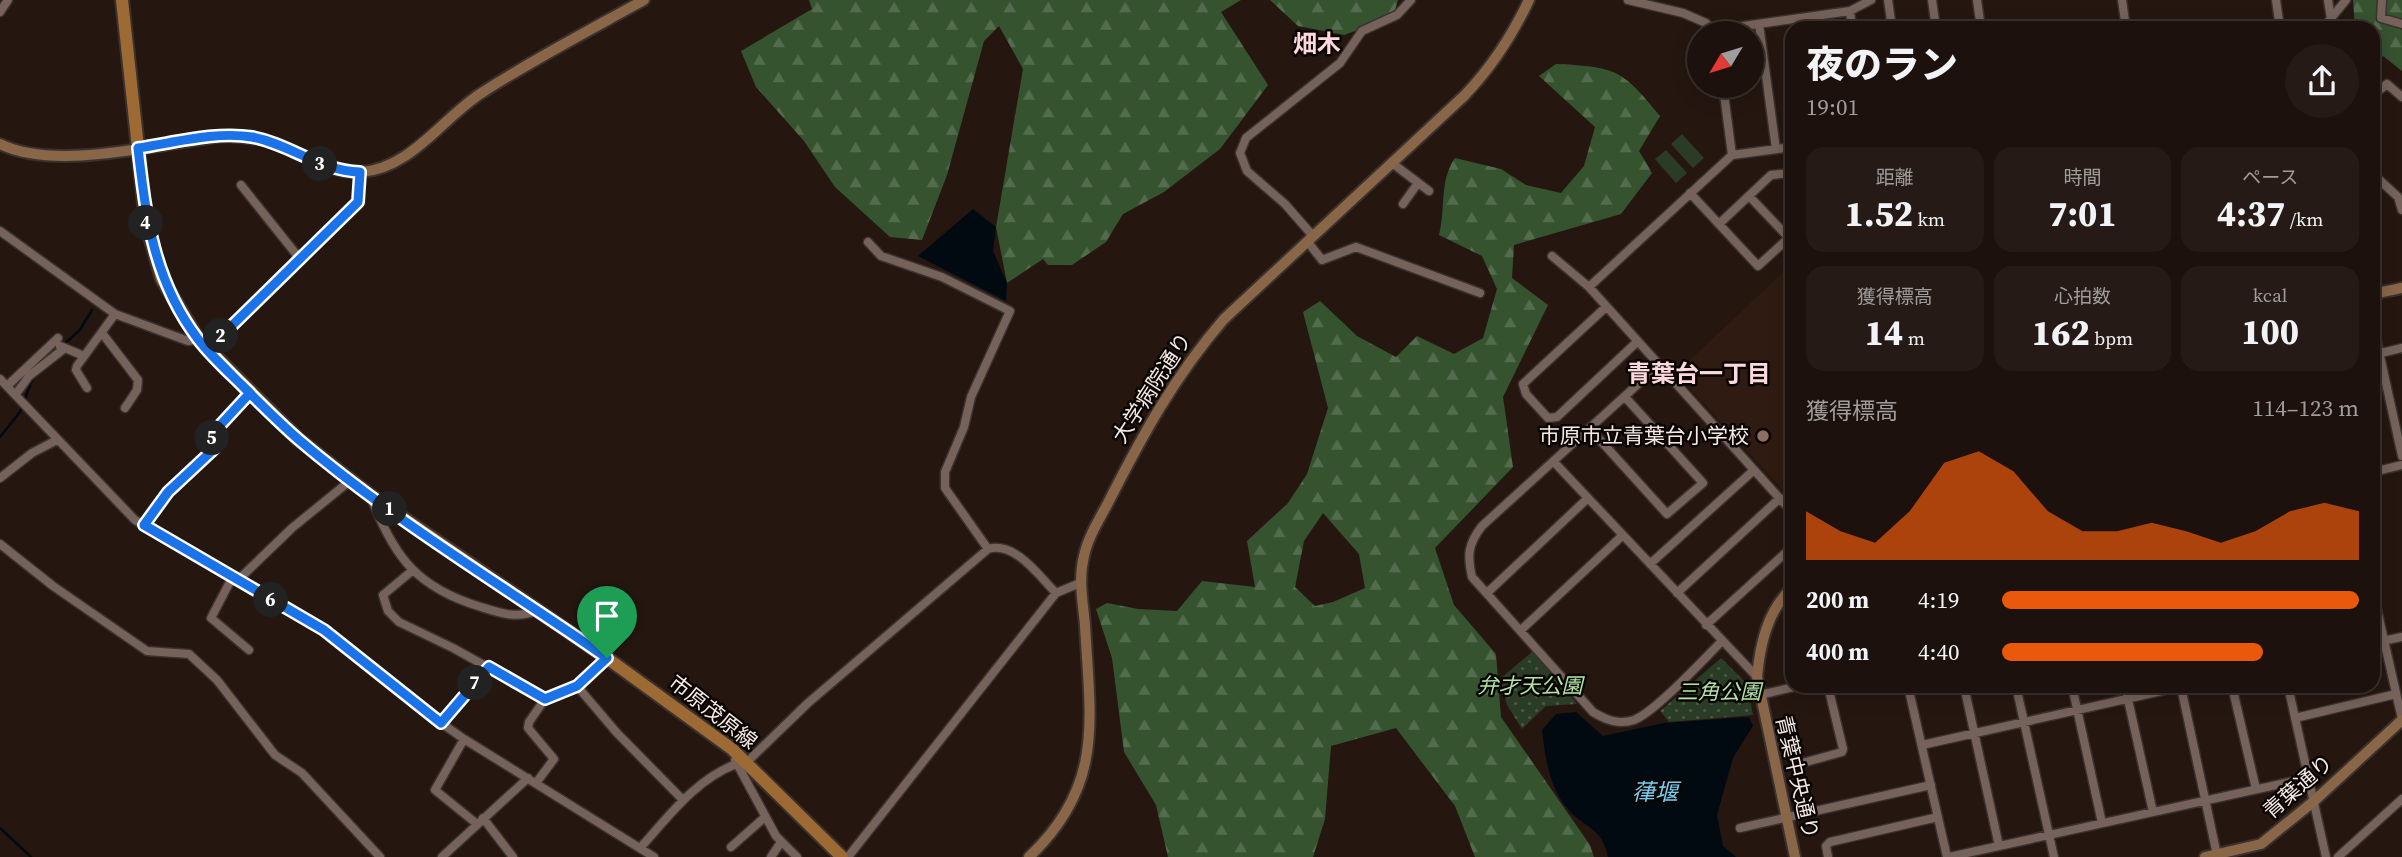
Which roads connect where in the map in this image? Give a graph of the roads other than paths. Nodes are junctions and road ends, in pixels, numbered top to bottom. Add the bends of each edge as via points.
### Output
1 (8, 0) edge
2 (122, 0) edge
3 (644, 0) edge
4 (1411, 0) edge
5 (1529, 0) edge
6 (1628, 0) edge
7 (1871, 0) edge
8 (1888, 0) edge
9 (1932, 0) edge
10 (1977, 0) edge
11 (2122, 0) edge
12 (2276, 0) edge
13 (2328, 0) edge
14 (2346, 0) edge
15 (2382, 0) edge
16 (1850, 11) junction
17 (0, 12) edge
18 (1807, 18) junction
19 (2331, 19) joint
20 (1701, 21) edge
21 (1807, 21) edge
22 (1851, 21) edge
23 (1891, 21) edge
24 (1935, 21) edge
25 (1980, 21) edge
26 (2125, 21) edge
27 (2279, 21) edge
28 (1764, 23) edge
29 (2402, 24) edge
30 (1764, 61) edge
31 (2380, 90) edge
32 (2402, 97) edge
33 (1725, 98) edge
34 (0, 144) edge
35 (138, 148) junction
36 (1785, 148) edge
37 (1776, 149) junction
38 (1732, 155) junction
39 (1392, 163) junction
40 (360, 172) junction
41 (1785, 174) edge
42 (2380, 180) edge
43 (1419, 183) junction
44 (241, 185) dead end
45 (1429, 191) dead end
46 (1690, 193) junction
47 (1749, 196) junction
48 (1403, 204) dead end
49 (2402, 210) edge
50 (1719, 224) junction
51 (0, 231) edge
52 (1785, 231) edge
53 (1310, 239) junction
54 (1785, 241) edge
55 (868, 242) dead end
56 (1552, 256) dead end
57 (300, 259) junction
58 (1589, 287) junction
59 (2402, 288) edge
60 (1480, 293) dead end
61 (2380, 293) edge
62 (1606, 307) junction
63 (115, 314) junction
64 (102, 333) junction
65 (198, 339) junction
66 (1638, 341) junction
67 (65, 348) junction
68 (2402, 348) edge
69 (2380, 349) edge
70 (207, 350) junction
71 (83, 356) junction
72 (2380, 358) edge
73 (1659, 365) junction
74 (0, 379) edge
75 (8, 385) junction
76 (87, 388) dead end
77 (250, 393) junction
78 (16, 394) junction
79 (1625, 397) junction
80 (125, 408) dead end
81 (1590, 429) junction
82 (57, 440) junction
83 (2402, 456) edge
84 (1554, 462) junction
85 (2402, 465) edge
86 (1754, 470) junction
87 (2380, 470) edge
88 (0, 478) edge
89 (351, 480) junction
90 (371, 496) junction
91 (1588, 498) junction
92 (1780, 498) junction
93 (1785, 503) edge
94 (144, 525) junction
95 (1623, 535) junction
96 (0, 544) edge
97 (988, 549) junction
98 (1785, 553) edge
99 (1650, 564) junction
100 (413, 570) junction
101 (234, 580) junction
102 (1080, 583) junction
103 (1056, 593) junction
104 (1486, 593) junction
105 (1676, 593) junction
106 (1785, 595) edge
107 (539, 610) junction
108 (2380, 623) edge
109 (1706, 625) junction
110 (1521, 630) junction
111 (2402, 637) edge
112 (2384, 640) junction
113 (2380, 641) edge
114 (1721, 642) junction
115 (249, 650) dead end
116 (607, 658) junction
117 (489, 667) junction
118 (1757, 677) junction
119 (577, 686) junction
120 (1785, 689) edge
121 (1830, 693) edge
122 (1910, 693) edge
123 (1966, 693) edge
124 (2018, 693) edge
125 (2073, 693) edge
126 (2127, 693) edge
127 (2153, 693) edge
128 (2183, 693) edge
129 (2234, 693) edge
130 (2290, 693) edge
131 (2396, 694) junction
132 (1760, 695) junction
133 (545, 699) junction
134 (2128, 699) junction
135 (2077, 710) junction
136 (2295, 718) junction
137 (2402, 719) edge
138 (2024, 722) junction
139 (441, 723) junction
140 (1975, 733) junction
141 (464, 739) junction
142 (1922, 745) junction
143 (1806, 762) dead end
144 (741, 763) junction
145 (2308, 778) junction
146 (532, 781) junction
147 (1931, 785) junction
148 (2256, 789) junction
149 (2402, 799) edge
150 (683, 800) junction
151 (2205, 800) junction
152 (2313, 802) junction
153 (2153, 812) junction
154 (765, 817) junction
155 (1787, 817) junction
156 (1938, 817) junction
157 (480, 821) junction
158 (2102, 823) junction
159 (1740, 828) dead end
160 (2049, 835) junction
161 (781, 842) junction
162 (1999, 846) junction
163 (731, 847) dead end
164 (640, 848) junction
165 (2217, 855) junction
166 (380, 857) edge
167 (442, 857) edge
168 (513, 857) edge
169 (654, 857) edge
170 (771, 857) edge
171 (797, 857) edge
172 (842, 857) edge
173 (848, 857) edge
174 (1029, 857) edge
175 (1796, 857) edge
176 (1828, 857) edge
177 (1948, 857) edge
178 (2054, 857) edge
179 (2205, 857) edge
180 (2326, 857) edge
181 (2338, 857) edge

1 - 17 street
2 - 35 main road, 市原茂原線
3 - 40 street via 483,92 407,156 380,169
4 - 53 street via 1398,15 1362,31 1340,63 1246,138 1241,148 1247,170 1291,210
5 - 39 street, 大学病院通り via 1484,75
6 - 20 street
7 - 16 street
8 - 23 street
9 - 24 street
10 - 25 street
11 - 26 street
12 - 27 street
13 - 19 street
14 - 19 street
15 - 29 street via 2381,18
16 - 18 street
16 - 22 street
18 - 21 street
18 - 28 street
30 - 37 street
31 - 32 street via 2387,84
33 - 38 street
34 - 35 street via 51,156
35 - 40 street via 224,136 250,137 331,169
35 - 65 main road, 市原茂原線 via 146,222 156,262
36 - 37 street
37 - 38 street
38 - 46 street
39 - 43 street
39 - 53 street, 大学病院通り
40 - 57 street via 358,202
41 - 47 street via 1771,175
42 - 49 street via 2398,197
43 - 45 street
43 - 48 street
44 - 57 street
46 - 50 street
46 - 58 street
47 - 50 street
47 - 52 street
50 - 54 street via 1758,265
51 - 63 street
53 - 60 street via 1322,260 1356,247
53 - 102 street, 大学病院通り via 1224,319 1189,359 1132,453 1092,533
55 - 97 street via 881,256 942,277 1010,311 971,397 945,472 945,488
56 - 58 street
57 - 70 street
58 - 62 street
59 - 61 street
62 - 66 street
62 - 66 street via 1523,384 1526,394 1548,418 1557,417
63 - 64 street
63 - 65 street via 188,341
64 - 71 street
64 - 80 street via 138,380
65 - 70 main road, 市原茂原線
66 - 73 street
67 - 71 street
67 - 75 street via 56,340
67 - 78 street via 29,376
68 - 69 street
70 - 77 main road, 市原茂原線
71 - 76 street via 76,370
72 - 83 street
73 - 79 street
73 - 86 street
74 - 75 street
75 - 78 street
77 - 89 main road, 市原茂原線 via 298,439
77 - 94 street via 212,434 214,449 168,492
78 - 82 street
79 - 81 street
79 - 81 street via 1703,483 1667,514
81 - 84 street
82 - 88 street
82 - 94 street via 118,505
84 - 91 street
84 - 104 street via 1470,541 1467,556 1472,577
85 - 87 street
86 - 92 street
86 - 99 street
89 - 90 main road, 市原茂原線
89 - 101 street
90 - 100 street via 383,528
90 - 107 main road, 市原茂原線
91 - 95 street
91 - 104 street
92 - 93 street
92 - 105 street
94 - 101 street
95 - 99 street
95 - 110 street
96 - 166 street via 147,651 189,654 217,680 275,755 302,774
97 - 103 street via 996,546 1017,555
97 - 144 street
98 - 109 street
99 - 105 street
100 - 107 street via 451,598 514,617
100 - 117 street via 383,595 388,611 399,622
101 - 115 street via 211,618
101 - 139 street via 324,630
102 - 103 street
102 - 174 street, 大学病院通り via 1090,732 1082,783 1068,813
103 - 173 street
104 - 110 street
105 - 109 street
106 - 118 street, 青葉中央通り via 1767,626
107 - 116 main road, 市原茂原線
108 - 112 street
109 - 114 street
110 - 114 street via 1592,712 1607,721 1622,722 1641,716
111 - 112 street
112 - 113 street
112 - 131 street
114 - 118 street
116 - 119 street
116 - 144 main road, 市原茂原線 via 732,749
117 - 133 street
117 - 139 street
118 - 132 street, 青葉中央通り
119 - 133 street
119 - 150 street
120 - 132 street
121 - 143 street via 1842,752
122 - 142 street
123 - 140 street
124 - 138 street
125 - 135 street
126 - 134 street
127 - 134 street
128 - 151 street
129 - 148 street
130 - 136 street
131 - 136 street
131 - 137 street
132 - 155 street, 青葉中央通り
133 - 146 street via 528,728 554,759
134 - 135 street
134 - 153 street
135 - 138 street
135 - 158 street
136 - 145 street
137 - 152 street, 青葉通り
138 - 140 street
138 - 160 street
139 - 141 street
140 - 142 street
140 - 162 street
141 - 146 street
141 - 157 street via 435,790
142 - 147 street
144 - 150 street via 716,772
144 - 154 street
144 - 172 main road, 市原茂原線
145 - 148 street
145 - 152 street
146 - 157 street
146 - 164 street
147 - 155 street
147 - 156 street
148 - 151 street
149 - 181 street
150 - 164 street
151 - 153 street
151 - 165 street
152 - 165 street, 青葉通り via 2261,844
152 - 180 street
153 - 158 street
154 - 161 street
154 - 163 street
155 - 159 street
155 - 175 street, 青葉中央通り
156 - 176 street via 1830,842
156 - 177 street
157 - 167 street
157 - 168 street
158 - 160 street
160 - 162 street
160 - 178 street
161 - 170 street
161 - 171 street
162 - 177 street
164 - 169 street
165 - 179 street, 青葉通り

